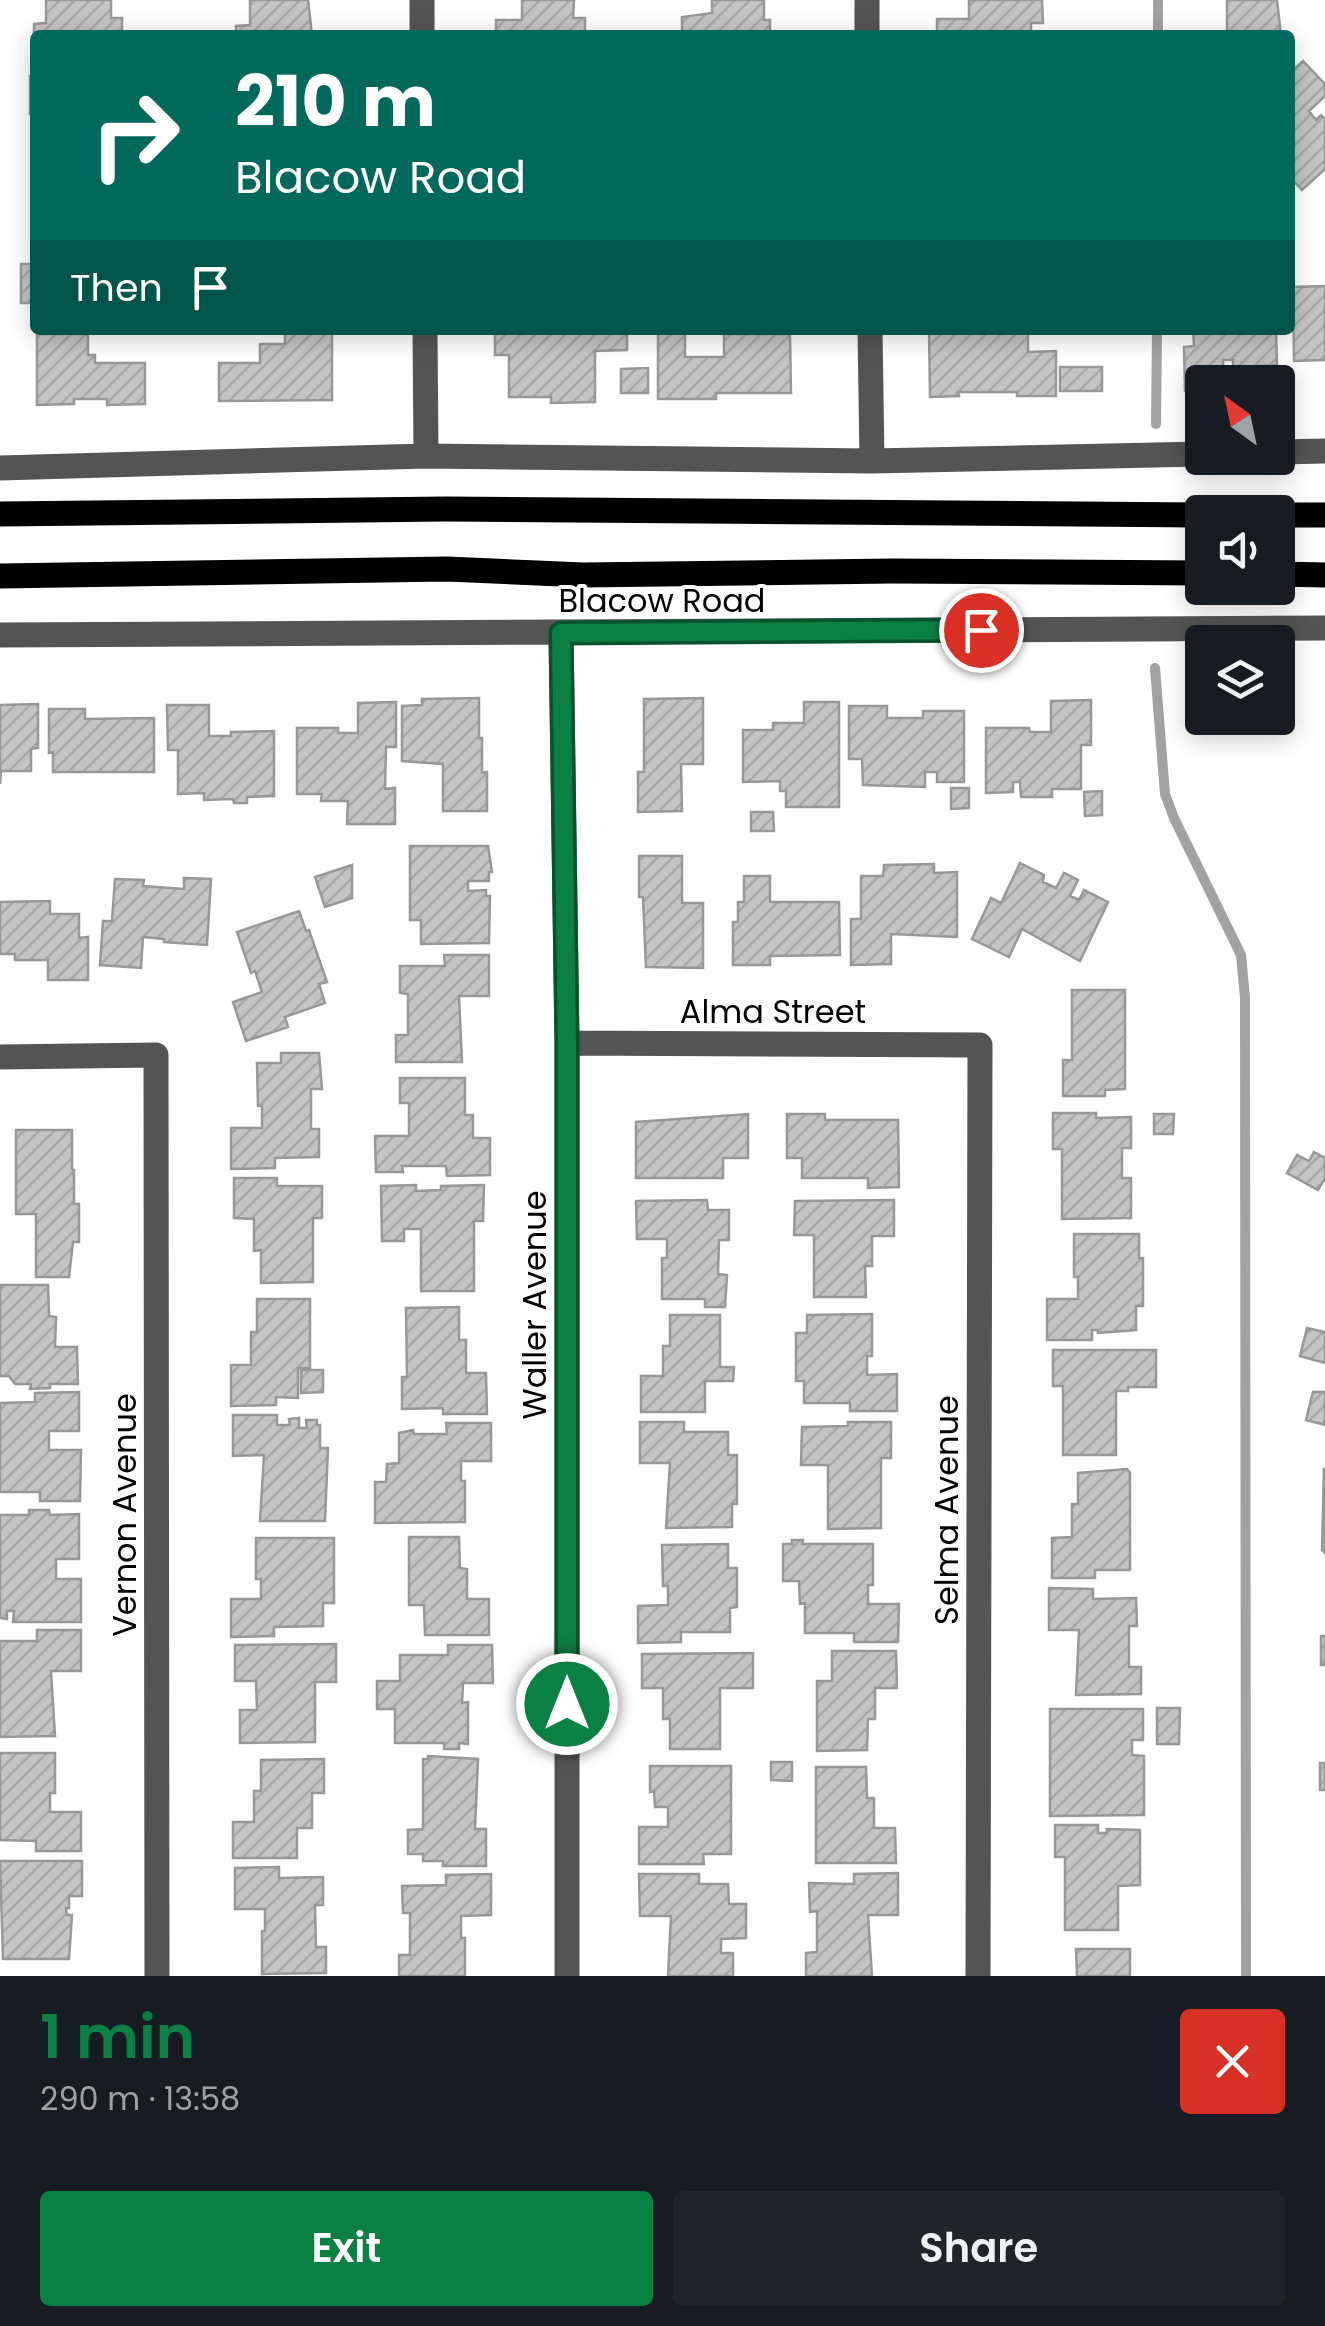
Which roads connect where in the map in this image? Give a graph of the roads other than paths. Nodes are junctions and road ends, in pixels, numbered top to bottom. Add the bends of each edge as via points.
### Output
1 (422, 0) edge
2 (867, 0) edge
3 (422, 30) edge
4 (867, 30) edge
5 (425, 335) edge
6 (870, 335) edge
7 (1325, 451) edge
8 (1295, 452) edge
9 (1185, 454) edge
10 (426, 456) junction
11 (872, 460) junction
12 (0, 468) edge
13 (0, 514) edge
14 (1185, 515) edge
15 (1295, 515) edge
16 (1325, 515) edge
17 (1185, 574) edge
18 (1295, 574) edge
19 (1325, 574) edge
20 (0, 576) edge
21 (1325, 628) edge
22 (561, 633) junction
23 (0, 635) edge
24 (567, 1043) junction
25 (980, 1045) joint
26 (0, 1056) edge
27 (157, 1976) edge
28 (567, 1976) edge
29 (978, 1976) edge

1 - 3 street
2 - 4 street
5 - 10 street
6 - 11 street
7 - 8 street
9 - 11 street
10 - 11 street
10 - 12 street
13 - 14 main road via 446,509
15 - 16 main road
17 - 20 main road, Blacow Road via 583,575 447,569
18 - 19 main road
21 - 22 street, Blacow Road
22 - 23 street, Blacow Road
22 - 24 street, Waller Avenue
24 - 25 street, Alma Street
24 - 28 street, Waller Avenue
25 - 29 street, Selma Avenue
26 - 27 street, Vernon Avenue via 156,1055

